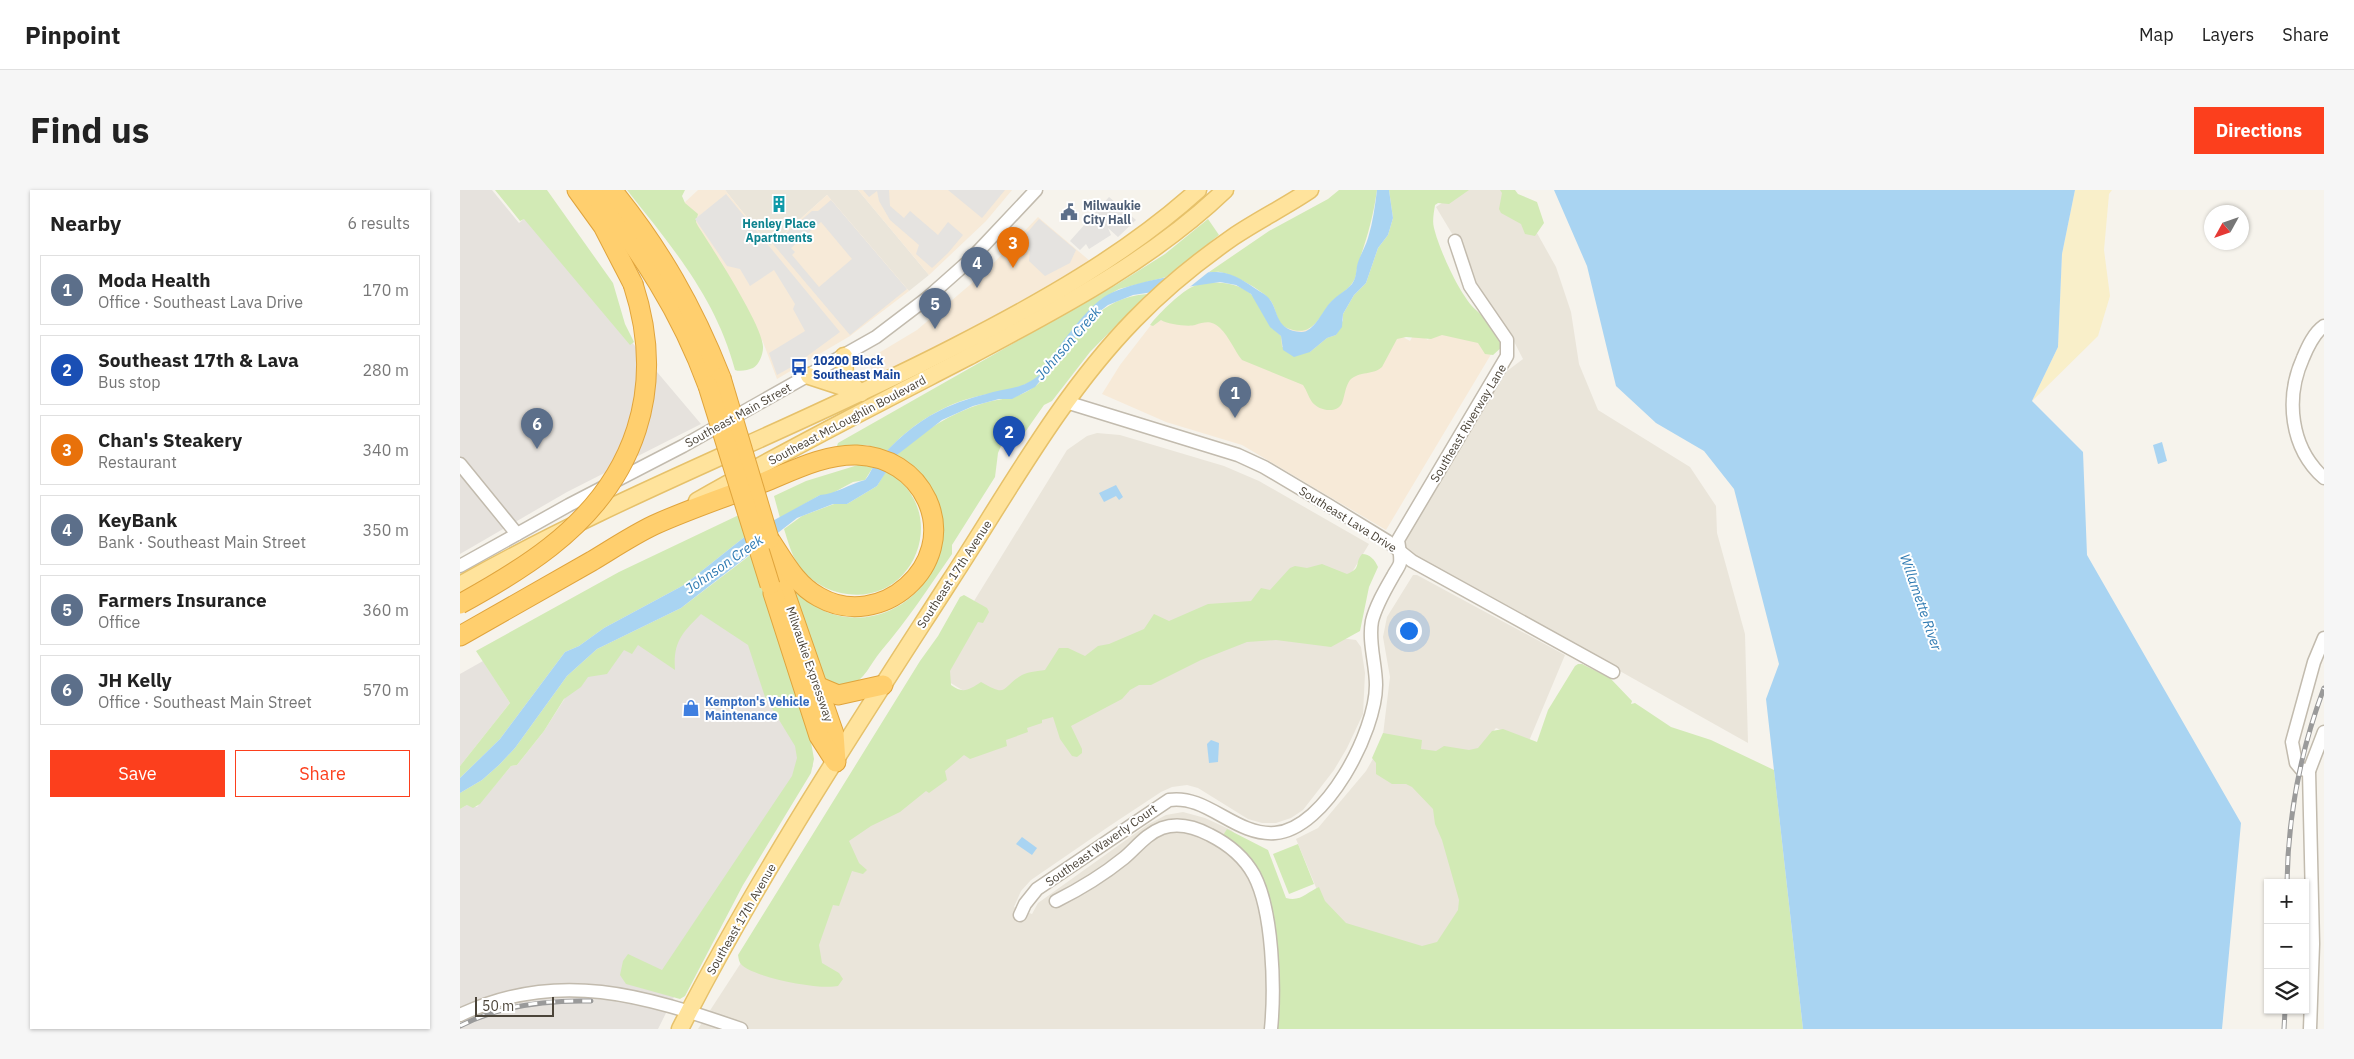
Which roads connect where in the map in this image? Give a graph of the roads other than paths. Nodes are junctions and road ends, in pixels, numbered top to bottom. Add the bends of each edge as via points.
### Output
1 (577, 190) edge
2 (591, 190) edge
3 (612, 190) edge
4 (1036, 190) edge
5 (1198, 190) edge
6 (1225, 190) edge
7 (1310, 190) edge
8 (1455, 241) dead end
9 (2324, 326) edge
10 (844, 356) junction
11 (809, 376) junction
12 (714, 382) junction
13 (861, 394) junction
14 (1066, 402) junction
15 (460, 464) edge
16 (2324, 478) edge
17 (654, 526) junction
18 (517, 534) junction
19 (1399, 550) junction
20 (460, 566) edge
21 (781, 579) junction
22 (460, 584) edge
23 (460, 604) edge
24 (460, 636) edge
25 (2324, 638) edge
26 (1613, 672) dead end
27 (883, 685) junction
28 (819, 687) junction
29 (2324, 732) edge
30 (836, 762) junction
31 (2308, 771) junction
32 (1056, 901) dead end
33 (1020, 915) dead end
34 (2319, 942) edge
35 (689, 1012) junction
36 (460, 1015) edge
37 (680, 1029) edge
38 (741, 1029) edge
39 (1271, 1029) edge
40 (2310, 1029) edge

1 - 23 highway, bridge via 603,226 633,284 645,332 647,377 637,429 621,467 603,495 570,531 516,571
2 - 12 highway, Milwaukie Expressway via 628,235 660,282
3 - 12 highway, Milwaukie Expressway via 673,274 700,326
4 - 10 street, Southeast Main Street via 994,236 926,299
5 - 13 main road, Southeast McLoughlin Boulevard via 1152,229 1051,295
6 - 17 main road, Southeast McLoughlin Boulevard via 1190,222 1153,249 1062,306 772,458
7 - 14 main road, Southeast 17th Avenue via 1216,249 1152,302 1121,334
8 - 19 street, Southeast Riverway Lane via 1470,286 1507,340 1507,356 1398,540
9 - 16 street via 2306,350 2296,374 2292,399 2299,441 2310,463
10 - 11 street, Southeast Main Street
10 - 13 main road via 844,377
11 - 13 main road
11 - 18 street, Southeast Main Street
12 - 21 highway, Milwaukie Expressway, bridge
12 - 21 highway, Milwaukie Expressway, bridge
13 - 22 main road, Southeast McLoughlin Boulevard via 608,507
14 - 19 street, Southeast Lava Drive via 1238,455 1264,467
14 - 27 main road, Southeast 17th Avenue
15 - 18 street
17 - 21 highway via 815,462 851,455 886,460 914,481 930,508 932,538 923,569 902,592 872,606 841,606
17 - 24 highway, Southeast McLoughlin Boulevard
18 - 20 street, Southeast Main Street
19 - 26 street, Southeast Lava Drive via 1412,561
19 - 33 street, Southeast Waverly Court via 1400,563 1372,621 1376,686 1366,734 1343,777 1306,821 1277,833 1255,832 1193,801 1169,800 1037,889
21 - 28 highway, Milwaukie Expressway
21 - 30 highway, Milwaukie Expressway via 819,736
25 - 31 street via 2292,742 2296,763
27 - 28 highway via 838,695
27 - 30 main road, Southeast 17th Avenue
28 - 30 highway, Milwaukie Expressway via 834,734
29 - 31 street
30 - 35 main road, Southeast 17th Avenue via 749,902
31 - 34 street
32 - 39 street via 1098,877 1148,836 1165,827 1181,825 1196,828 1219,840 1242,858 1259,886 1271,948
34 - 40 street
35 - 36 street via 627,995 575,989 512,996
35 - 37 main road, Southeast 17th Avenue
35 - 38 street

